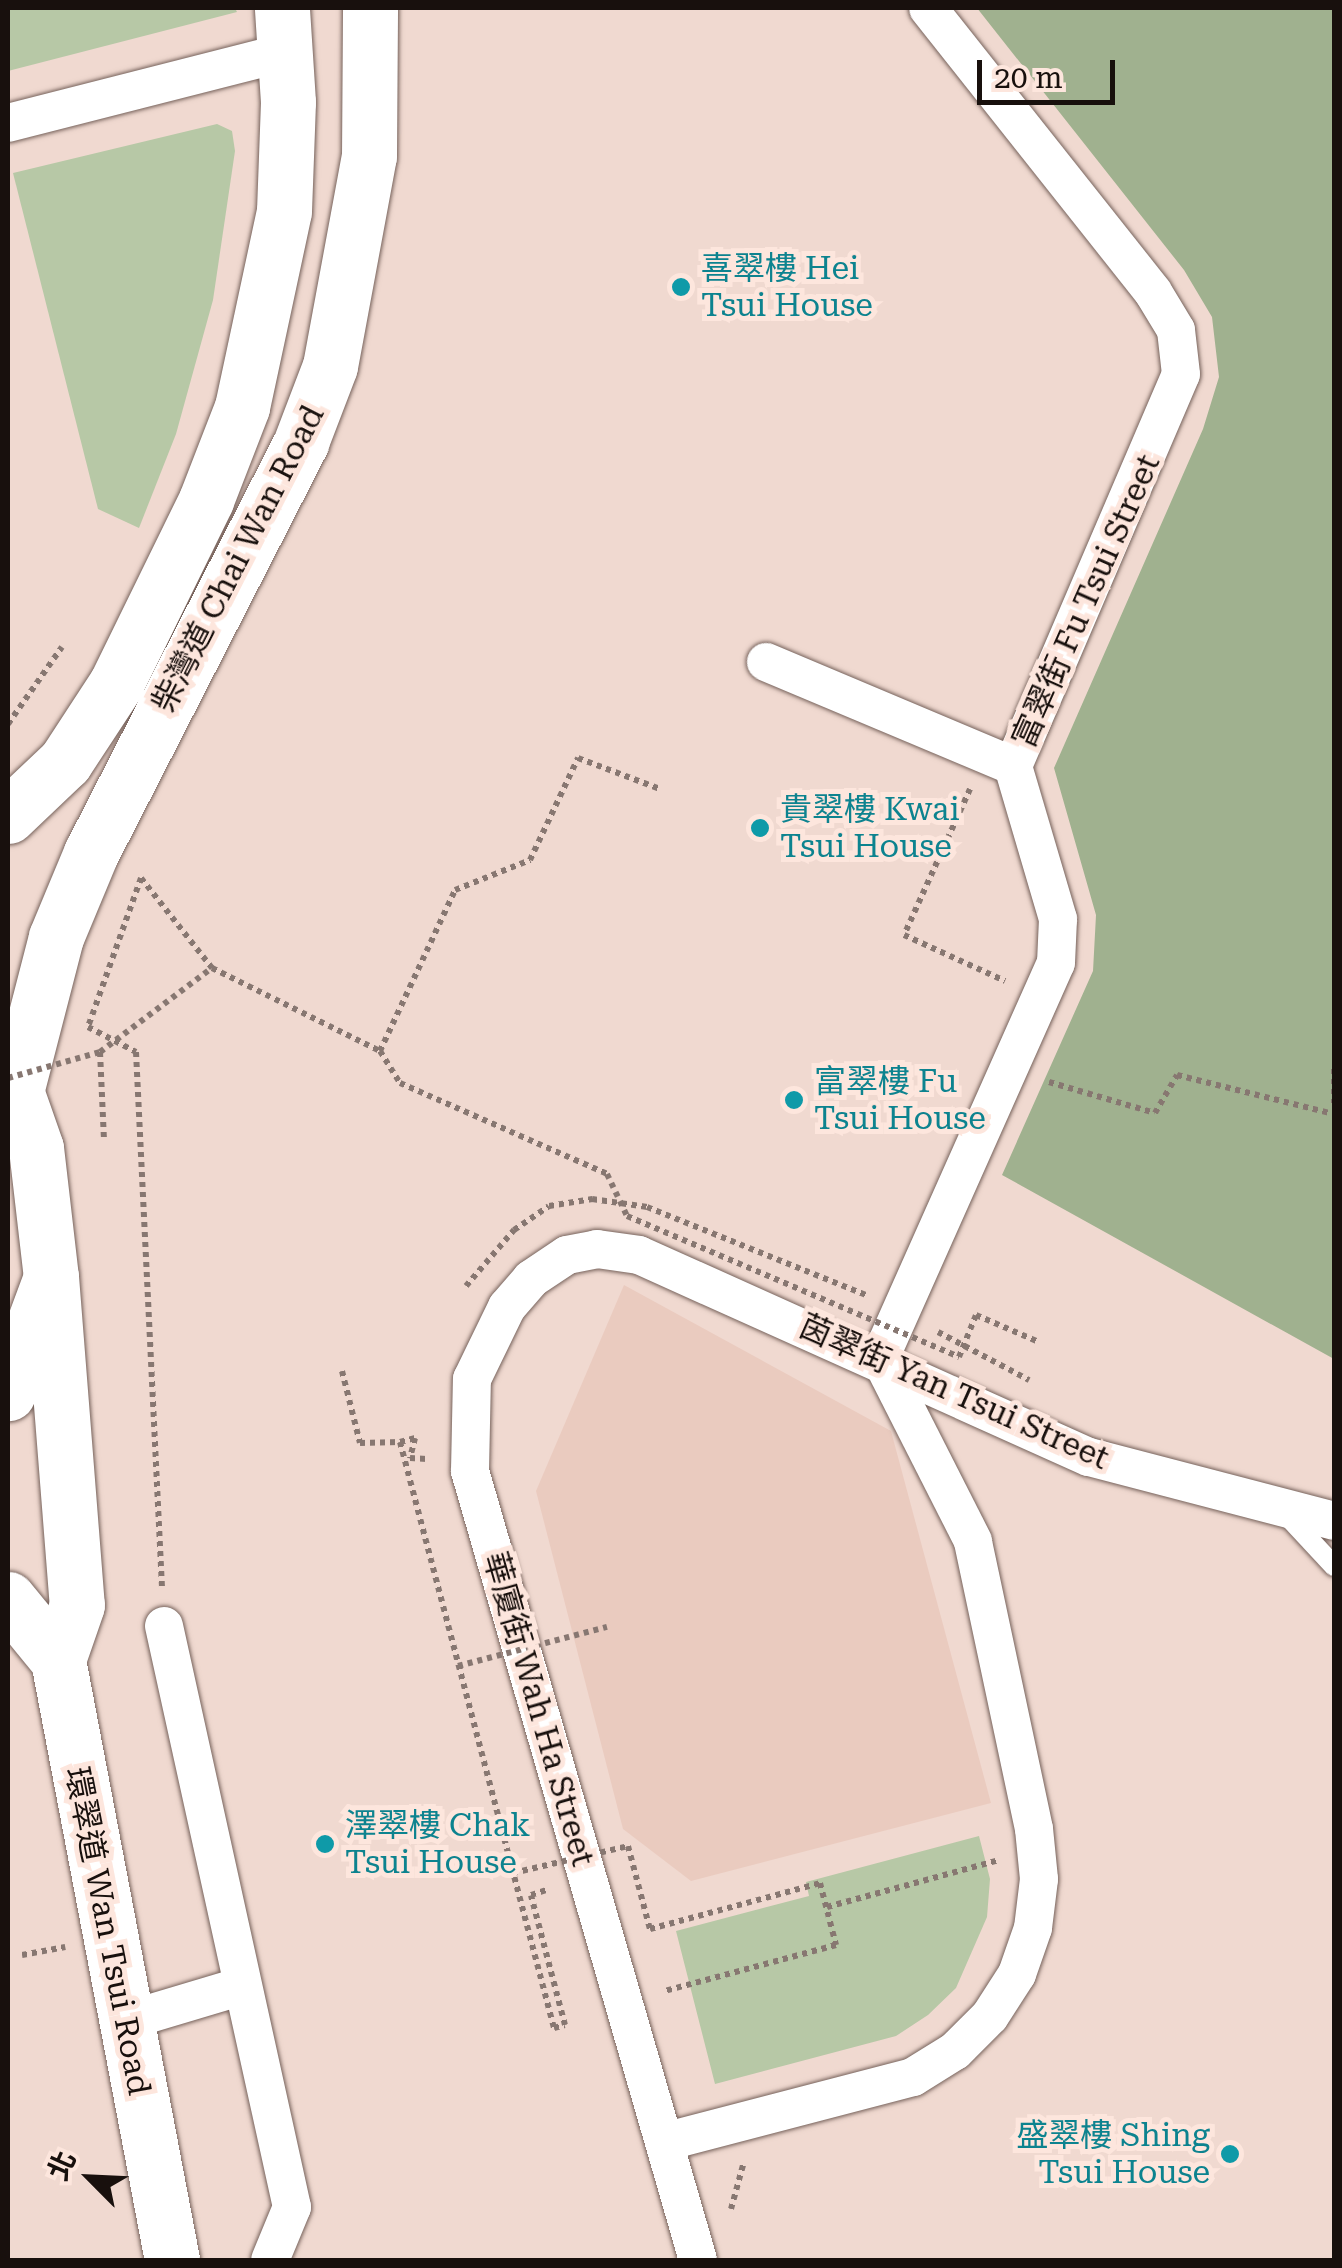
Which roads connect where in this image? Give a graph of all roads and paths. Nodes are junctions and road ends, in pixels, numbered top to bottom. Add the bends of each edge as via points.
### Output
1 (370, 8) edge
2 (928, 8) edge
3 (284, 30) edge
4 (8, 123) edge
5 (62, 647) dead end
6 (766, 662) dead end
7 (8, 724) edge
8 (1013, 766) junction
9 (973, 780) dead end
10 (660, 789) dead end
11 (8, 816) edge
12 (212, 968) junction
13 (1009, 983) dead end
14 (288, 1006) junction
15 (286, 1016) dead end
16 (380, 1051) junction
17 (100, 1052) junction
18 (1334, 1069) edge
19 (1033, 1077) dead end
20 (11, 1078) edge
21 (1334, 1102) edge
22 (1334, 1114) edge
23 (104, 1139) dead end
24 (639, 1256) joint
25 (50, 1277) junction
26 (871, 1297) dead end
27 (461, 1298) dead end
28 (920, 1323) dead end
29 (1039, 1342) dead end
30 (880, 1358) junction
31 (342, 1371) dead end
32 (1044, 1388) dead end
33 (8, 1393) edge
34 (427, 1441) dead end
35 (400, 1442) junction
36 (427, 1459) junction
37 (431, 1475) dead end
38 (1280, 1507) junction
39 (1334, 1521) edge
40 (1334, 1566) edge
41 (8, 1599) edge
42 (164, 1626) joint
43 (607, 1627) dead end
44 (563, 1636) dead end
45 (478, 1641) dead end
46 (568, 1654) dead end
47 (58, 1660) junction
48 (458, 1666) junction
49 (489, 1679) dead end
50 (621, 1842) dead end
51 (538, 1851) dead end
52 (1013, 1857) dead end
53 (513, 1872) junction
54 (549, 1889) junction
55 (826, 1906) junction
56 (554, 1908) dead end
57 (649, 1932) junction
58 (52, 1949) dead end
59 (22, 1956) dead end
60 (658, 1972) dead end
61 (238, 1986) junction
62 (663, 1991) junction
63 (667, 2009) dead end
64 (125, 2020) junction
65 (664, 2142) junction
66 (754, 2153) dead end
67 (732, 2218) dead end
68 (172, 2260) edge
69 (270, 2260) edge
70 (698, 2260) edge

1 - 20 main road, 柴灣道 Chai Wan Road via 369,156 330,366 301,442 90,854
2 - 8 street, 富翠街 Fu Tsui Street via 1152,292 1176,330 1181,374
3 - 4 street
3 - 11 main road, 柴灣道 Chai Wan Road via 284,211 260,346 226,451 93,723 65,762
5 - 7 path
6 - 8 street
8 - 30 street, 富翠街 Fu Tsui Street via 1058,919 1056,963
9 - 13 path via 904,935
10 - 16 path via 578,758 530,860 454,890
12 - 14 path
12 - 17 path, bridge
12 - 42 path via 141,878 88,1027 136,1052
14 - 15 path
14 - 16 path
16 - 29 path, bridge via 400,1084 607,1174 626,1216 959,1356 976,1316
17 - 20 path, bridge
17 - 23 path
18 - 21 path
19 - 22 path via 1155,1113 1177,1075
20 - 25 main road, 柴灣道 Chai Wan Road via 44,1190
24 - 30 street, 茵翠街 Yan Tsui Street
24 - 65 street, 華廈街 Wah Ha Street via 597,1249 567,1255 531,1280 487,1341 472,1379 468,1432 470,1470
25 - 33 main road, 柴灣道 Chai Wan Road
25 - 47 main road, 環翠道 Wan Tsui Road via 77,1606
26 - 27 path via 648,1207 592,1198 549,1206 514,1230 474,1270
28 - 32 path
30 - 38 street, 茵翠街 Yan Tsui Street via 1090,1457
30 - 65 street via 973,1540 1034,1830 1039,1878 1033,1928 1017,1974 990,2016 955,2051 913,2077
31 - 35 path via 360,1443
34 - 36 path
35 - 36 path via 415,1438 418,1447 408,1450 410,1458
35 - 48 path
36 - 37 path
38 - 39 street, 茵翠街 Yan Tsui Street
38 - 40 lane
41 - 47 main road, 環翠道 Wan Tsui Road
42 - 61 street
43 - 48 path, bridge
44 - 46 path
45 - 49 path
47 - 64 main road, 環翠道 Wan Tsui Road
48 - 53 path
50 - 57 path
51 - 54 path
52 - 55 path
53 - 54 path via 554,2028 565,2025 531,1896
53 - 57 path, bridge via 628,1846
54 - 56 path
55 - 57 path via 820,1884
55 - 62 path via 836,1945
58 - 59 path
60 - 62 path
61 - 64 street
61 - 69 street via 292,2207
62 - 63 path
64 - 68 main road, 環翠道 Wan Tsui Road
65 - 70 street, 華廈街 Wah Ha Street
66 - 67 path via 732,2187

